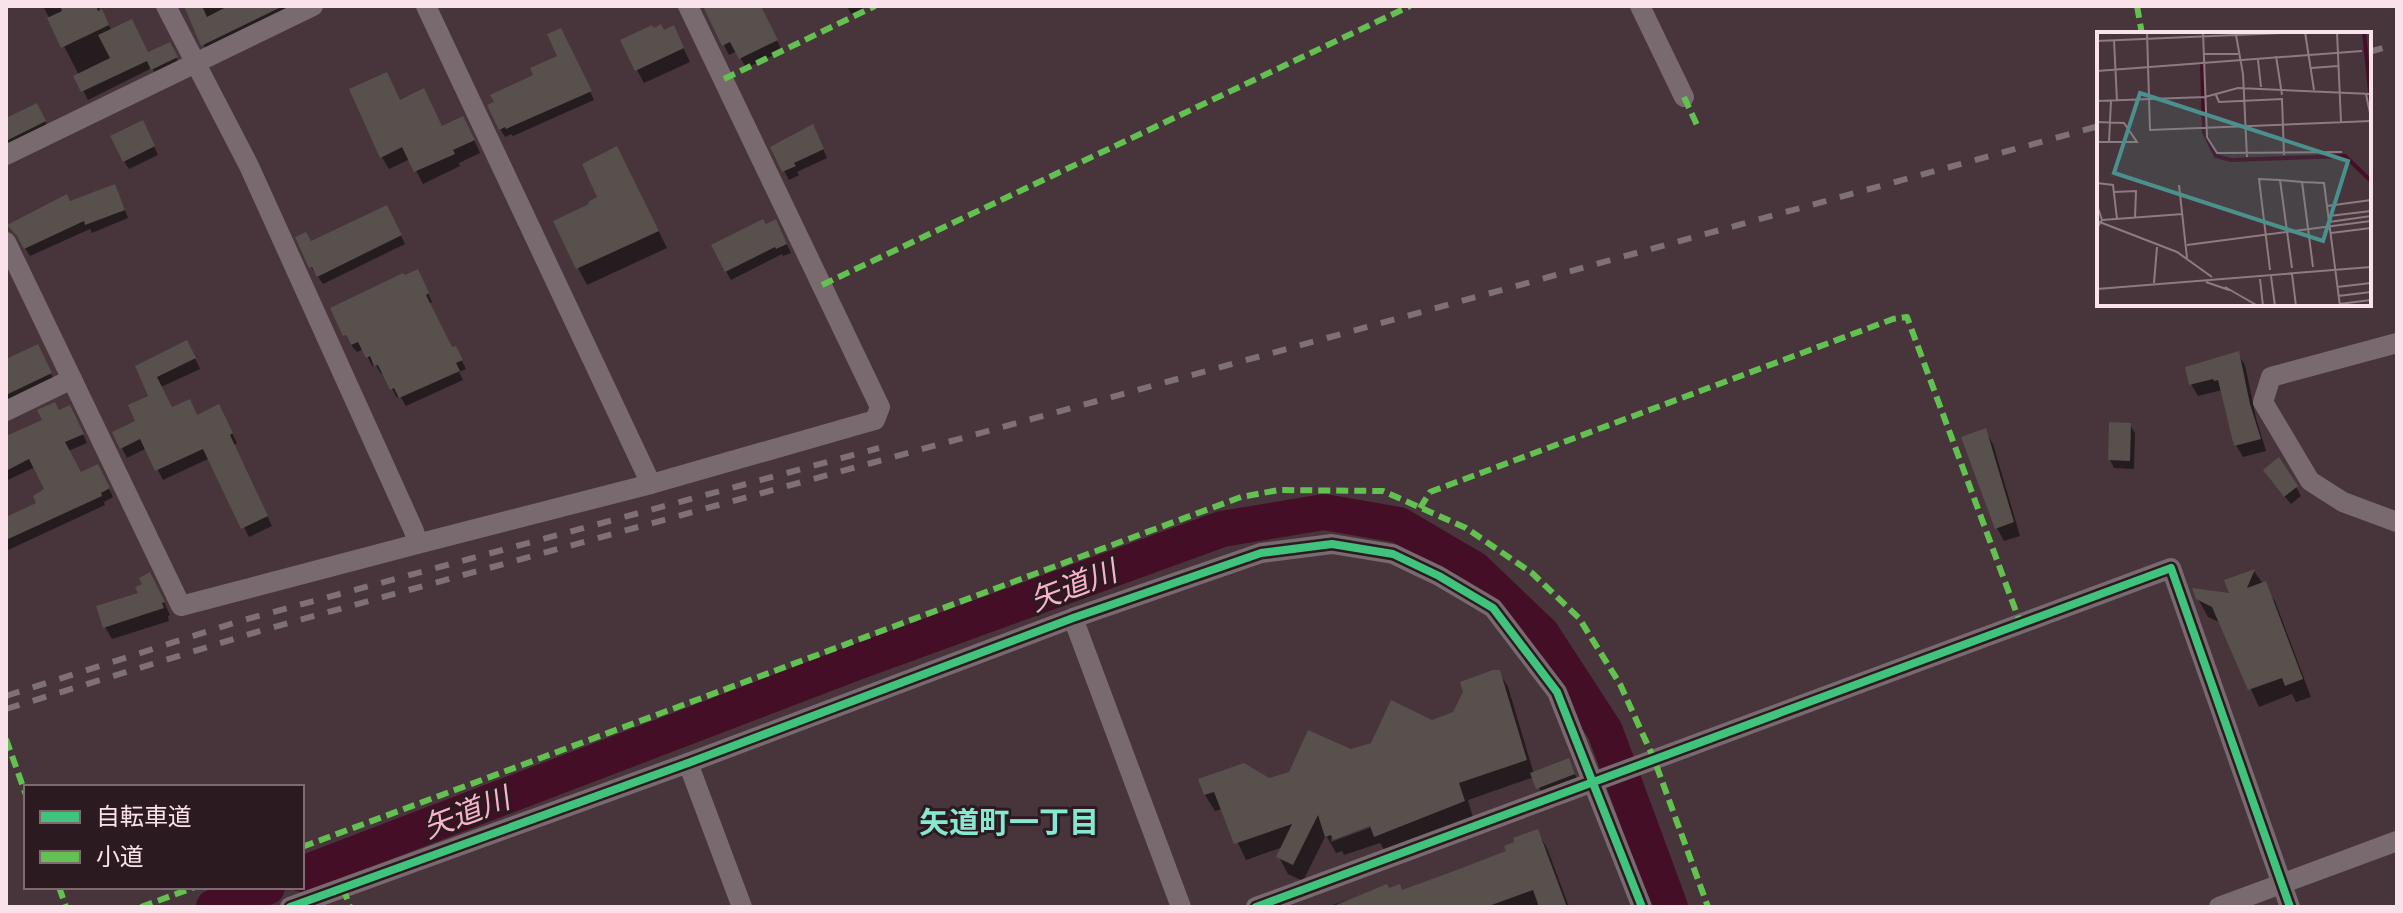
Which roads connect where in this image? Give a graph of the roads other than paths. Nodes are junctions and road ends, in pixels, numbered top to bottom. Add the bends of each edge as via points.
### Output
1 (166, 6) edge
2 (313, 6) edge
3 (426, 6) edge
4 (688, 6) edge
5 (1640, 6) edge
6 (193, 63) junction
7 (1684, 97) dead end
8 (6, 155) edge
9 (6, 242) edge
10 (13, 276) edge
11 (2397, 343) edge
12 (72, 379) junction
13 (6, 411) edge
14 (651, 484) junction
15 (2397, 522) edge
16 (417, 544) junction
17 (1073, 618) junction
18 (688, 763) junction
19 (1598, 780) junction
20 (2397, 841) edge
21 (2282, 884) junction
22 (290, 907) edge
23 (742, 907) edge
24 (1181, 907) edge
25 (1256, 907) edge
26 (1642, 907) edge
27 (2219, 907) edge
28 (2290, 907) edge

1 - 6 street
2 - 6 street
3 - 14 street
4 - 14 street via 880,407 875,420
5 - 7 street
6 - 8 street
6 - 16 street via 249,166
9 - 10 street
10 - 12 street
11 - 15 street via 2271,377 2263,402 2310,481 2343,502
12 - 13 street
12 - 16 street via 181,606
14 - 16 street
17 - 18 street
17 - 19 street via 1261,553 1332,544 1393,554 1493,608 1557,692
17 - 24 street
18 - 22 street
18 - 23 street
19 - 21 street via 2171,568
19 - 25 street
19 - 26 street
20 - 21 street
21 - 27 street
21 - 28 street

